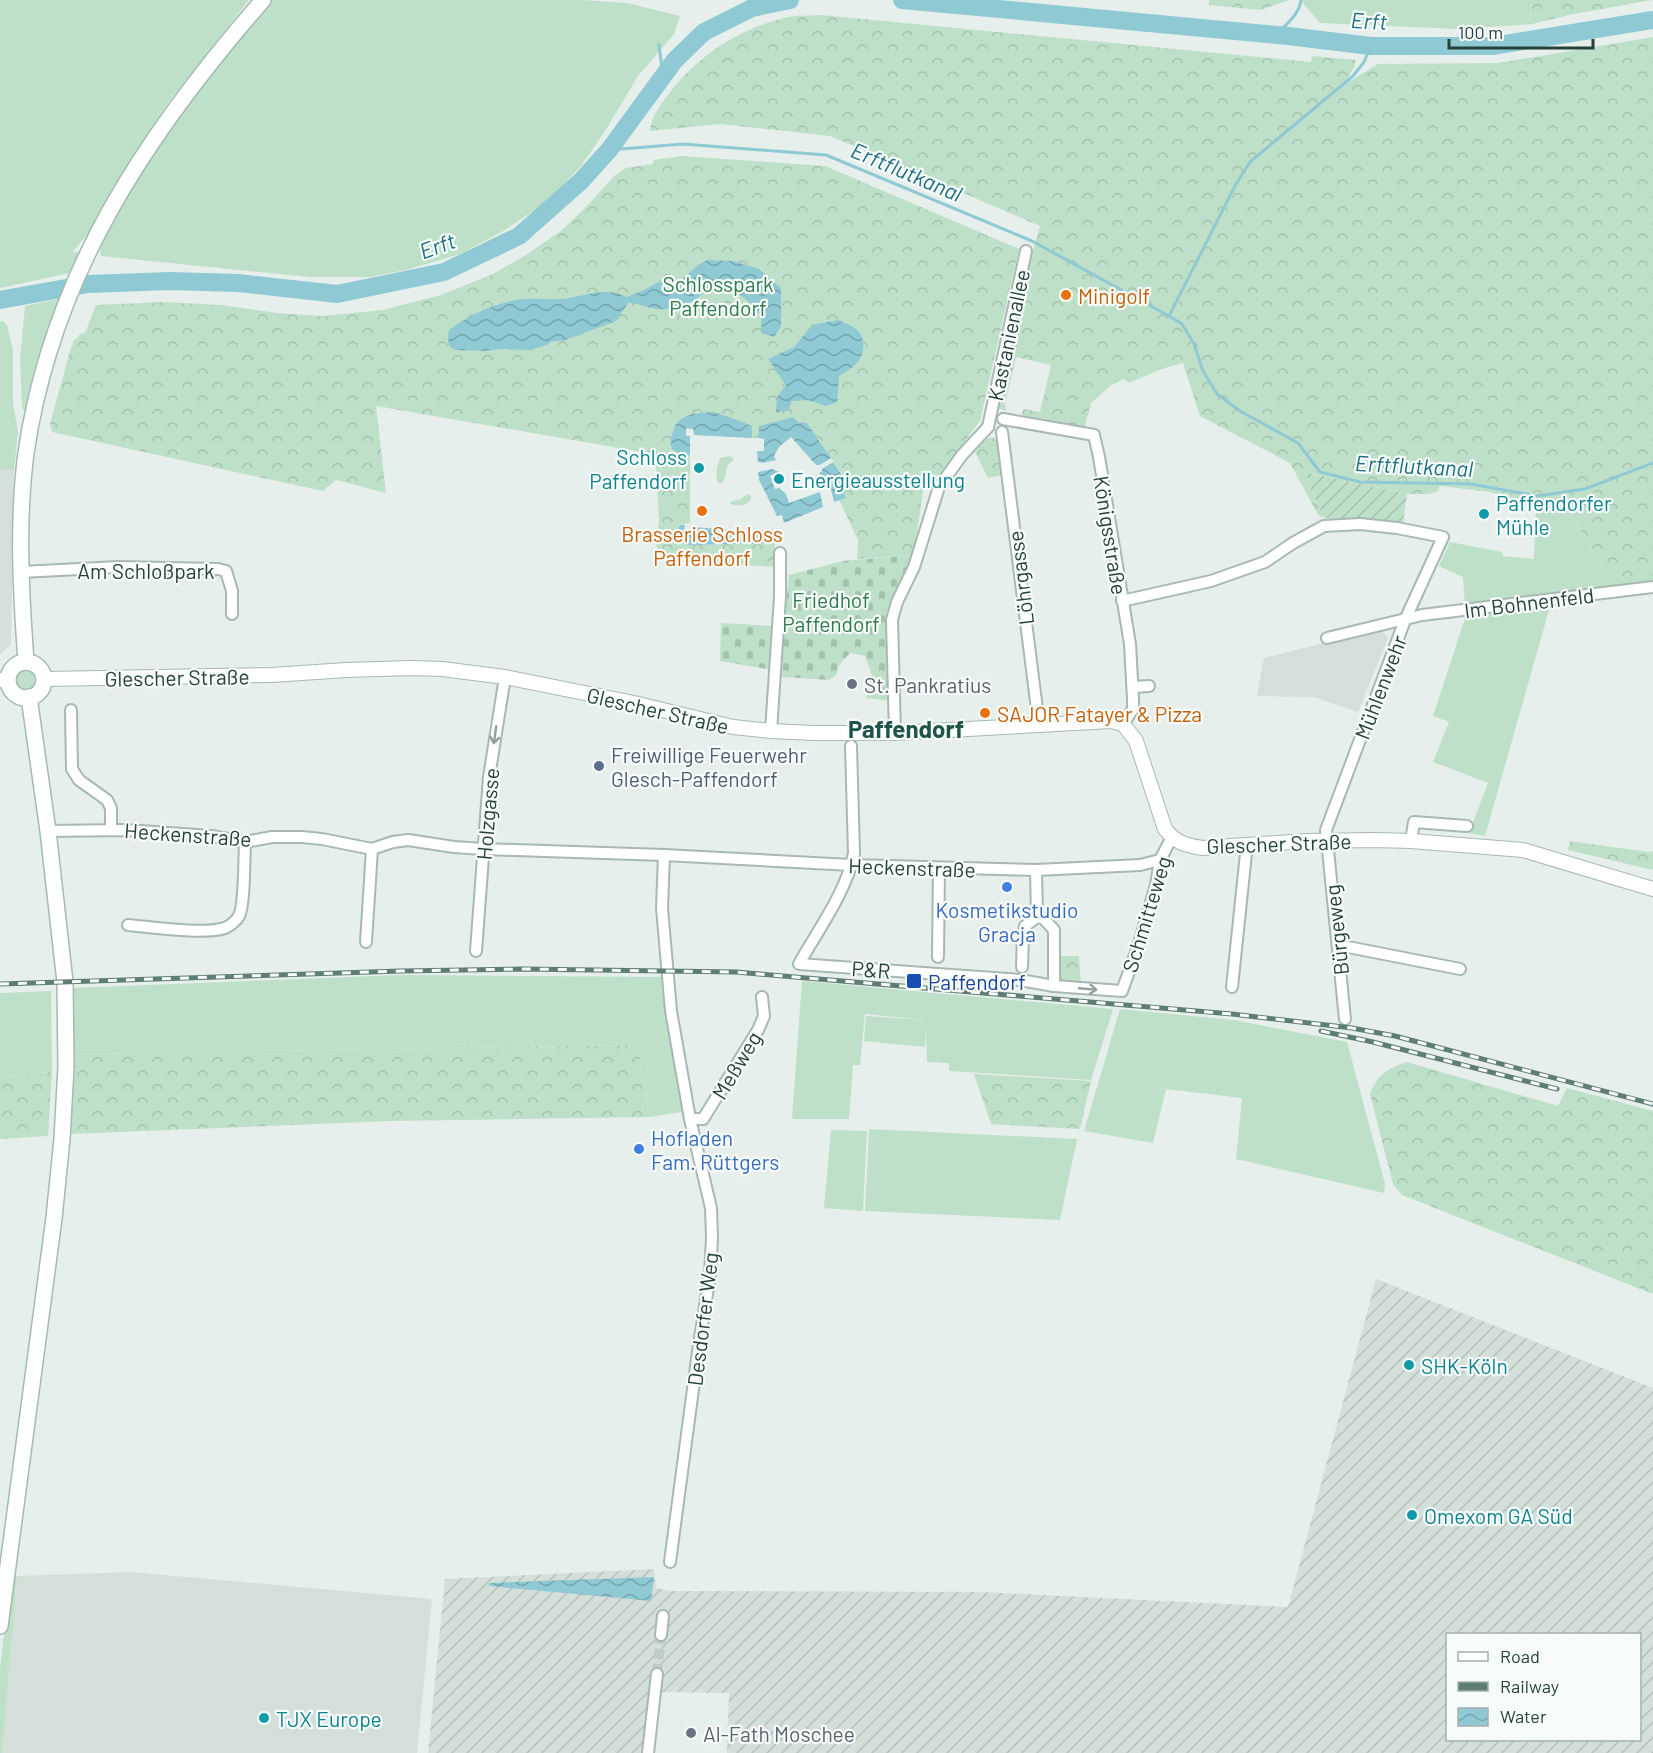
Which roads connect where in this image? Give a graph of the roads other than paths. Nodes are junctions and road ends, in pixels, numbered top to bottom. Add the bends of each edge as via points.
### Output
1 (263, 0) edge
2 (1026, 251) dead end
3 (1003, 419) junction
4 (989, 423) junction
5 (1002, 432) junction
6 (780, 553) dead end
7 (21, 572) junction
8 (1653, 587) edge
9 (1122, 601) junction
10 (232, 615) dead end
11 (1405, 620) junction
12 (1327, 638) dead end
13 (26, 662) junction
14 (505, 677) junction
15 (44, 679) junction
16 (4, 680) edge
17 (1149, 686) dead end
18 (1133, 687) junction
19 (29, 697) junction
20 (71, 710) dead end
21 (1124, 724) junction
22 (1039, 725) junction
23 (771, 731) junction
24 (894, 733) junction
25 (851, 746) dead end
26 (1467, 826) dead end
27 (111, 830) junction
28 (48, 831) junction
29 (1172, 837) junction
30 (1327, 840) junction
31 (1411, 841) junction
32 (245, 842) junction
33 (1247, 844) junction
34 (372, 849) junction
35 (483, 849) junction
36 (664, 855) junction
37 (1160, 860) junction
38 (851, 865) junction
39 (939, 868) junction
40 (1036, 870) junction
41 (1653, 889) edge
42 (1037, 917) junction
43 (129, 925) dead end
44 (366, 942) dead end
45 (1338, 945) junction
46 (476, 951) dead end
47 (938, 957) dead end
48 (1022, 967) dead end
49 (1460, 969) dead end
50 (1054, 986) junction
51 (1232, 987) dead end
52 (1122, 991) joint
53 (762, 997) dead end
54 (1345, 1019) dead end
55 (690, 1119) junction
56 (670, 1562) dead end
57 (663, 1616) dead end
58 (0, 1626) edge
59 (661, 1635) tunnel mouth
60 (657, 1674) tunnel mouth
61 (648, 1753) edge

1 - 7 main road via 152,141 82,263 41,380 26,453
2 - 4 street, Kastanienallee
3 - 4 street via 995,416
3 - 5 street
3 - 9 street, Königsstraße via 1094,435
4 - 5 street via 994,434
4 - 24 street via 939,487 914,567 895,608
5 - 22 street, Löhrgasse
6 - 23 street
7 - 10 street, Am Schloßpark via 118,567 219,569 226,571 232,591
7 - 13 main road
8 - 11 street, Im Bohnenfeld
9 - 11 street, Mühlenwehr via 1211,581 1265,562 1324,526 1360,524 1443,537
9 - 18 street, Königsstraße
11 - 12 street, Im Bohnenfeld
11 - 30 street, Mühlenwehr via 1326,830
13 - 15 main road via 36,664
13 - 16 main road via 14,666
14 - 15 street, Glescher Straße via 412,668
14 - 23 street, Glescher Straße via 733,727
14 -> 35 street, Holzgasse via 489,777
15 - 19 main road via 40,691
16 - 19 main road via 14,693
17 - 18 street
18 - 21 street, Königsstraße via 1132,709
19 - 28 main road
20 - 27 street, Heckenstraße via 72,769 79,780 107,800
21 - 22 street, Glescher Straße via 1111,721
21 - 29 street via 1136,741 1165,829
22 - 24 street, Glescher Straße
23 - 24 street, Glescher Straße
25 - 38 street
26 - 31 street via 1414,822
27 - 28 street, Heckenstraße
27 - 32 street, Heckenstraße
28 - 58 main road via 65,982 62,1139
29 - 33 street, Glescher Straße via 1202,848
29 - 37 street, Schmitteweg
30 - 31 street, Glescher Straße
30 - 33 street, Glescher Straße
30 - 45 street, Bürgeweg
31 - 41 street, Glescher Straße via 1523,850
32 - 34 street, Heckenstraße via 302,837
32 - 43 street via 242,904 239,917 227,927 210,930
33 - 51 street
34 - 35 street, Heckenstraße via 408,840
34 - 44 street
35 - 36 street, Heckenstraße
35 - 46 street, Holzgasse
36 - 38 street, Heckenstraße
36 - 55 street, Desdorfer Weg via 662,908 671,1011
37 - 40 street, Heckenstraße
37 - 52 street, Schmitteweg via 1139,944
38 - 39 street, Heckenstraße
38 - 50 street, P&R via 799,964 1020,980
39 - 40 street, Heckenstraße
39 - 47 street
40 - 42 street
42 - 48 street via 1025,926
42 - 50 street via 1054,930
45 - 49 street
45 - 54 street, Bürgeweg
50 -> 52 street, P&R
53 - 55 street, Meßweg via 764,1016 758,1030 703,1119
55 - 56 street, Desdorfer Weg via 711,1208 712,1238
57 - 59 street
60 - 61 street

